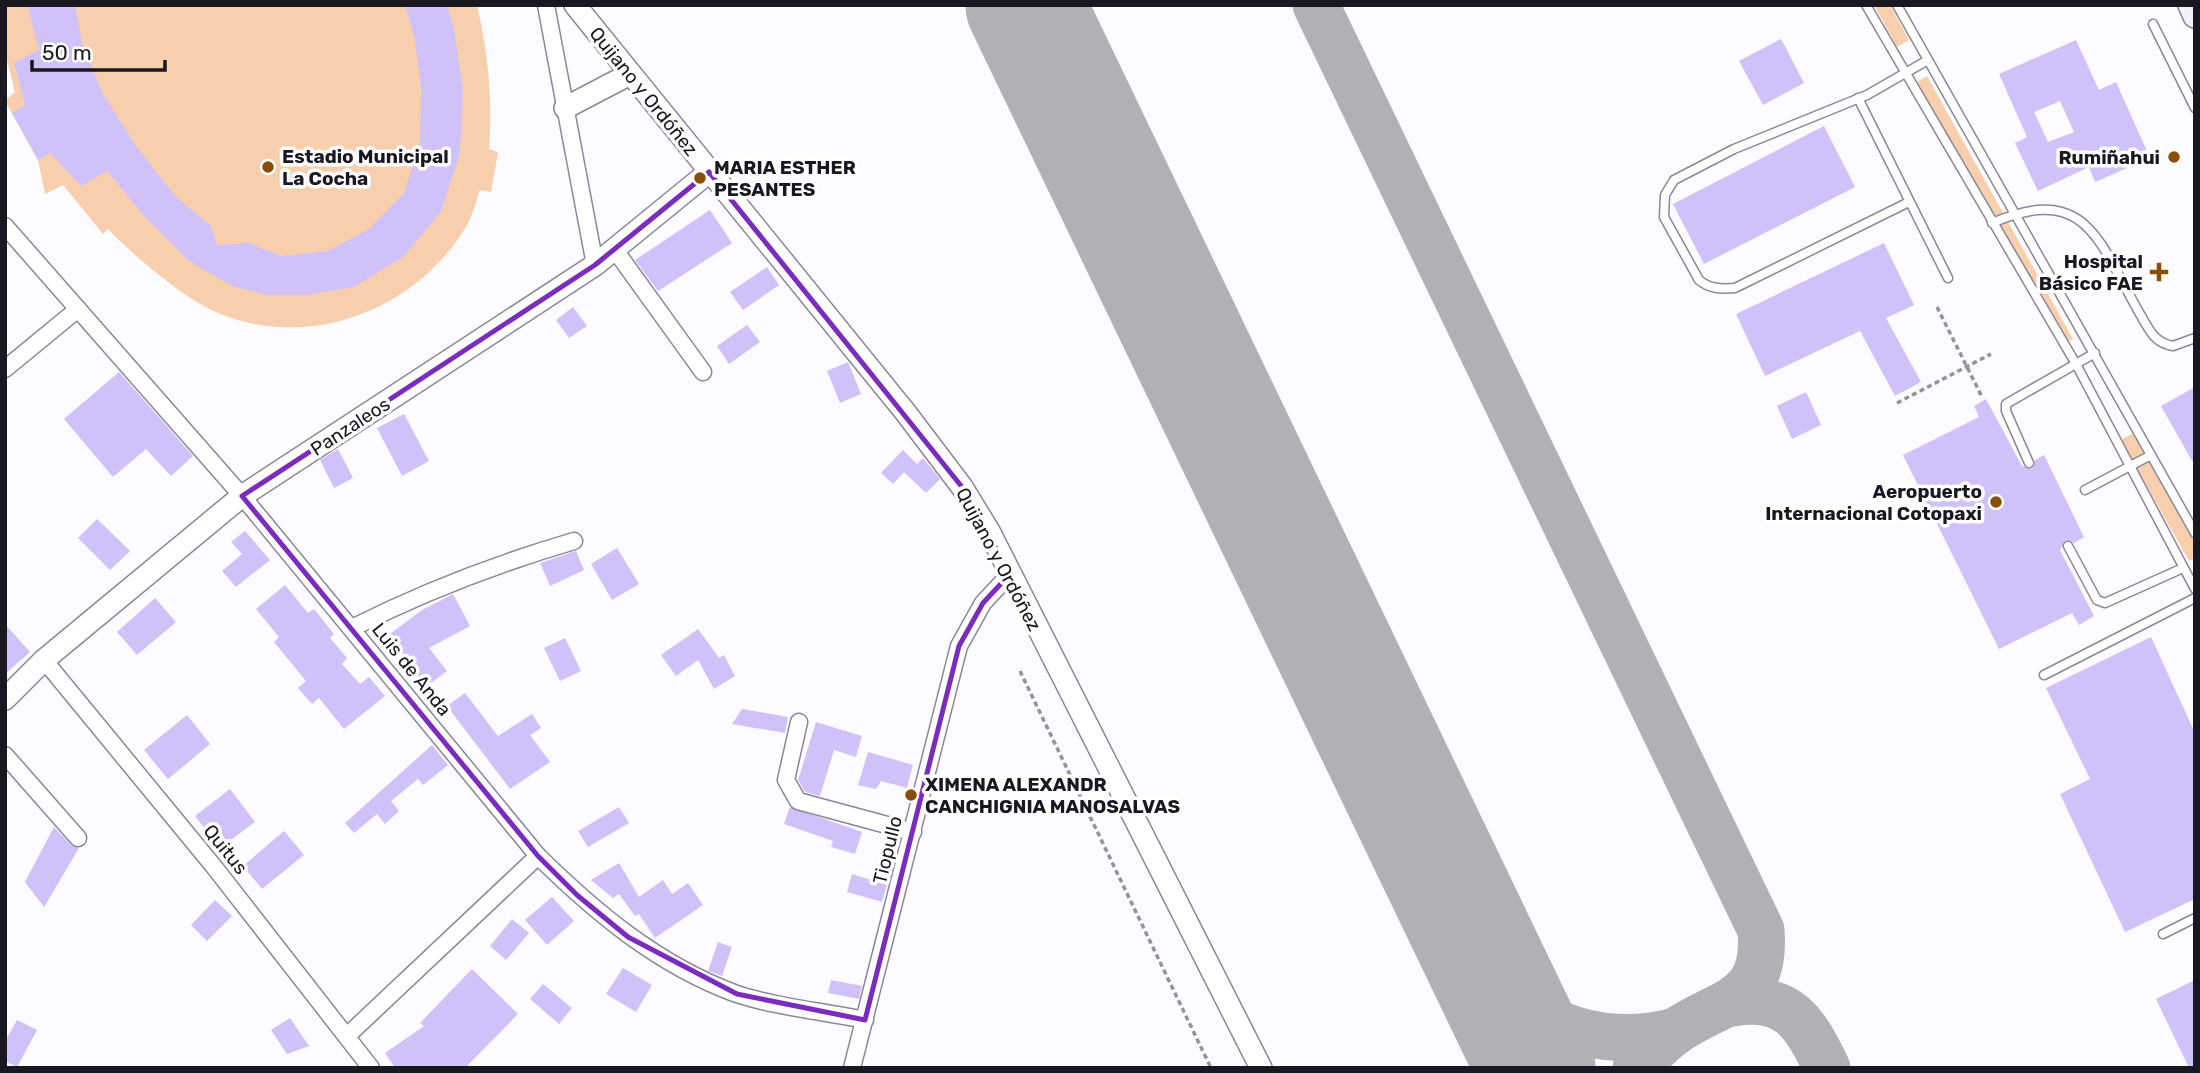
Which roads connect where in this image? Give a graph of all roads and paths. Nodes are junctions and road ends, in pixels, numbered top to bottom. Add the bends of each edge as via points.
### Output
1 (546, 5) edge
2 (575, 5) edge
3 (1866, 5) edge
4 (1897, 5) edge
5 (2190, 5) edge
6 (2195, 16) edge
7 (2152, 24) dead end
8 (1928, 60) junction
9 (630, 74) junction
10 (1905, 74) junction
11 (1858, 98) junction
12 (565, 108) junction
13 (2195, 108) edge
14 (709, 172) junction
15 (1909, 202) junction
16 (2015, 213) junction
17 (1993, 223) junction
18 (5, 226) edge
19 (615, 250) junction
20 (595, 265) junction
21 (1948, 278) dead end
22 (1937, 307) dead end
23 (78, 309) junction
24 (2195, 338) edge
25 (2095, 353) junction
26 (1992, 354) dead end
27 (2076, 364) junction
28 (1967, 367) junction
29 (5, 369) edge
30 (703, 372) dead end
31 (1982, 397) dead end
32 (1897, 403) dead end
33 (2151, 455) junction
34 (2029, 463) dead end
35 (2129, 466) junction
36 (2085, 490) dead end
37 (242, 496) junction
38 (2195, 533) edge
39 (574, 541) dead end
40 (2068, 545) dead end
41 (2183, 568) junction
42 (1010, 574) junction
43 (2195, 589) edge
44 (2195, 598) edge
45 (352, 628) junction
46 (44, 660) junction
47 (1020, 671) dead end
48 (2044, 675) dead end
49 (5, 699) edge
50 (799, 722) dead end
51 (5, 755) edge
52 (913, 832) junction
53 (78, 838) dead end
54 (538, 856) junction
55 (2195, 919) edge
56 (2163, 934) dead end
57 (865, 1020) junction
58 (348, 1035) junction
59 (370, 1068) edge
60 (852, 1068) edge
61 (1211, 1068) edge
62 (1261, 1068) edge

1 - 12 street
2 - 9 street, Quijano y Ordóñez
3 - 10 lane
4 - 8 lane
5 - 6 main road
7 - 13 lane
8 - 10 lane
8 - 16 lane
9 - 12 street
9 - 14 street, Quijano y Ordóñez
10 - 11 lane
10 - 17 lane
11 - 15 lane
11 - 15 lane via 1681,175 1665,195 1667,224 1699,280 1716,288 1735,288
12 - 20 street
14 - 19 street, Panzaleos
14 - 42 street, Quijano y Ordóñez via 962,487
15 - 21 lane
16 - 17 lane
16 - 24 lane via 2052,208 2081,219 2093,232 2152,336 2173,346
16 - 25 lane
17 - 27 lane
18 - 23 street, Luis de Anda
19 - 20 street, Panzaleos
19 - 30 street
20 - 37 street, Panzaleos
22 - 28 path
23 - 29 street
23 - 37 street, Luis de Anda
25 - 27 lane
25 - 33 lane
26 - 28 path
27 - 34 lane via 2006,404
27 - 35 lane
28 - 31 path
28 - 32 path
33 - 35 lane
33 - 38 lane
35 - 36 lane
35 - 41 lane
37 - 45 street, Luis de Anda
37 - 46 street, Panzaleos
39 - 45 street via 435,587
40 - 41 lane via 2097,600 2105,603
41 - 43 lane
42 - 52 street, Tiopullo via 982,603 959,646
42 - 62 street, Quijano y Ordóñez
44 - 48 lane
45 - 54 street, Luis de Anda
46 - 49 street, Panzaleos
46 - 58 street, Quitus
47 - 61 path
50 - 52 street via 786,780 798,801
51 - 53 street
52 - 57 street, Tiopullo
54 - 57 street, Luis de Anda via 628,937 688,972 737,994
54 - 58 street
55 - 56 lane
57 - 60 street, Tiopullo
58 - 59 street, Quitus

